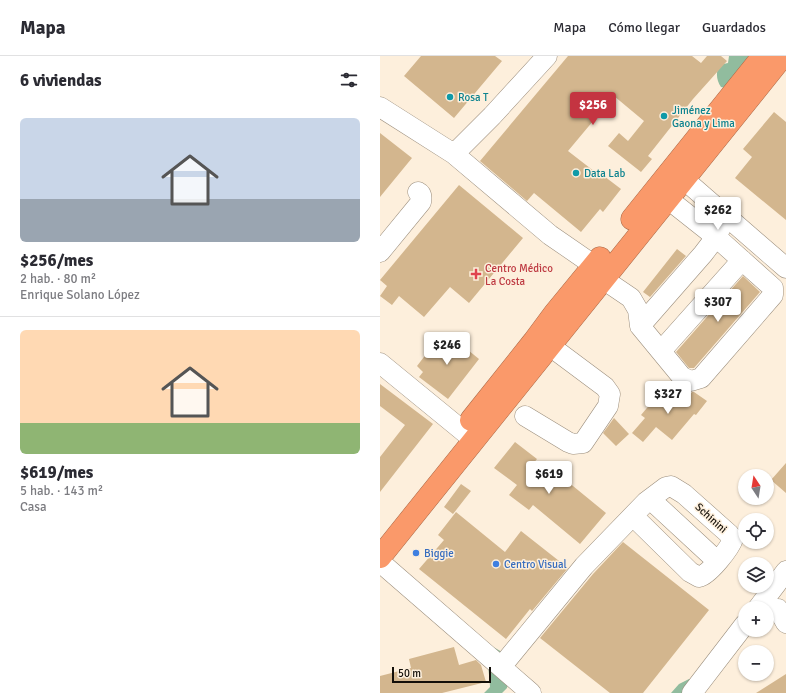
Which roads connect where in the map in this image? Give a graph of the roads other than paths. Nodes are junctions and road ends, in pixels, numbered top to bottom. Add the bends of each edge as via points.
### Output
1 (547, 56) edge
2 (767, 60) edge
3 (380, 107) edge
4 (454, 154) junction
5 (678, 174) junction
6 (418, 192) dead end
7 (668, 199) junction
8 (727, 217) junction
9 (716, 237) junction
10 (380, 252) edge
11 (742, 260) junction
12 (786, 268) edge
13 (599, 272) junction
14 (640, 326) junction
15 (550, 346) junction
16 (661, 350) junction
17 (380, 363) edge
18 (525, 416) dead end
19 (468, 435) junction
20 (650, 499) junction
21 (633, 516) junction
22 (380, 533) edge
23 (380, 557) edge
24 (717, 561) junction
25 (380, 562) edge
26 (786, 571) edge
27 (763, 601) edge
28 (738, 633) edge
29 (501, 667) junction
30 (531, 693) edge
31 (692, 693) edge

1 - 4 street
2 - 5 highway
3 - 4 street
4 - 13 street via 550,235
5 - 7 highway
5 - 8 street
5 - 13 highway
6 - 10 street via 422,198 421,202
7 - 9 street
7 - 13 highway
8 - 9 street
8 - 12 street
9 - 11 street
9 - 14 street
11 - 16 street
11 - 16 street via 773,288 773,295 701,378 690,381 682,377
13 - 14 street via 631,298 638,310
13 - 15 highway
13 - 19 highway via 554,314
14 - 16 street
15 - 18 street via 605,387 610,394 608,406 583,443 578,444 568,442
15 - 19 highway
17 - 19 street
19 - 22 highway
19 - 23 highway
20 - 21 street, Schinini
20 - 24 street
20 - 24 street, Schinini via 671,486 684,494 729,534 733,539 732,543
21 - 24 street, Schinini via 694,575 703,576
21 - 29 street, Schinini via 584,566
25 - 29 street
26 - 27 street
28 - 31 street
29 - 30 street

